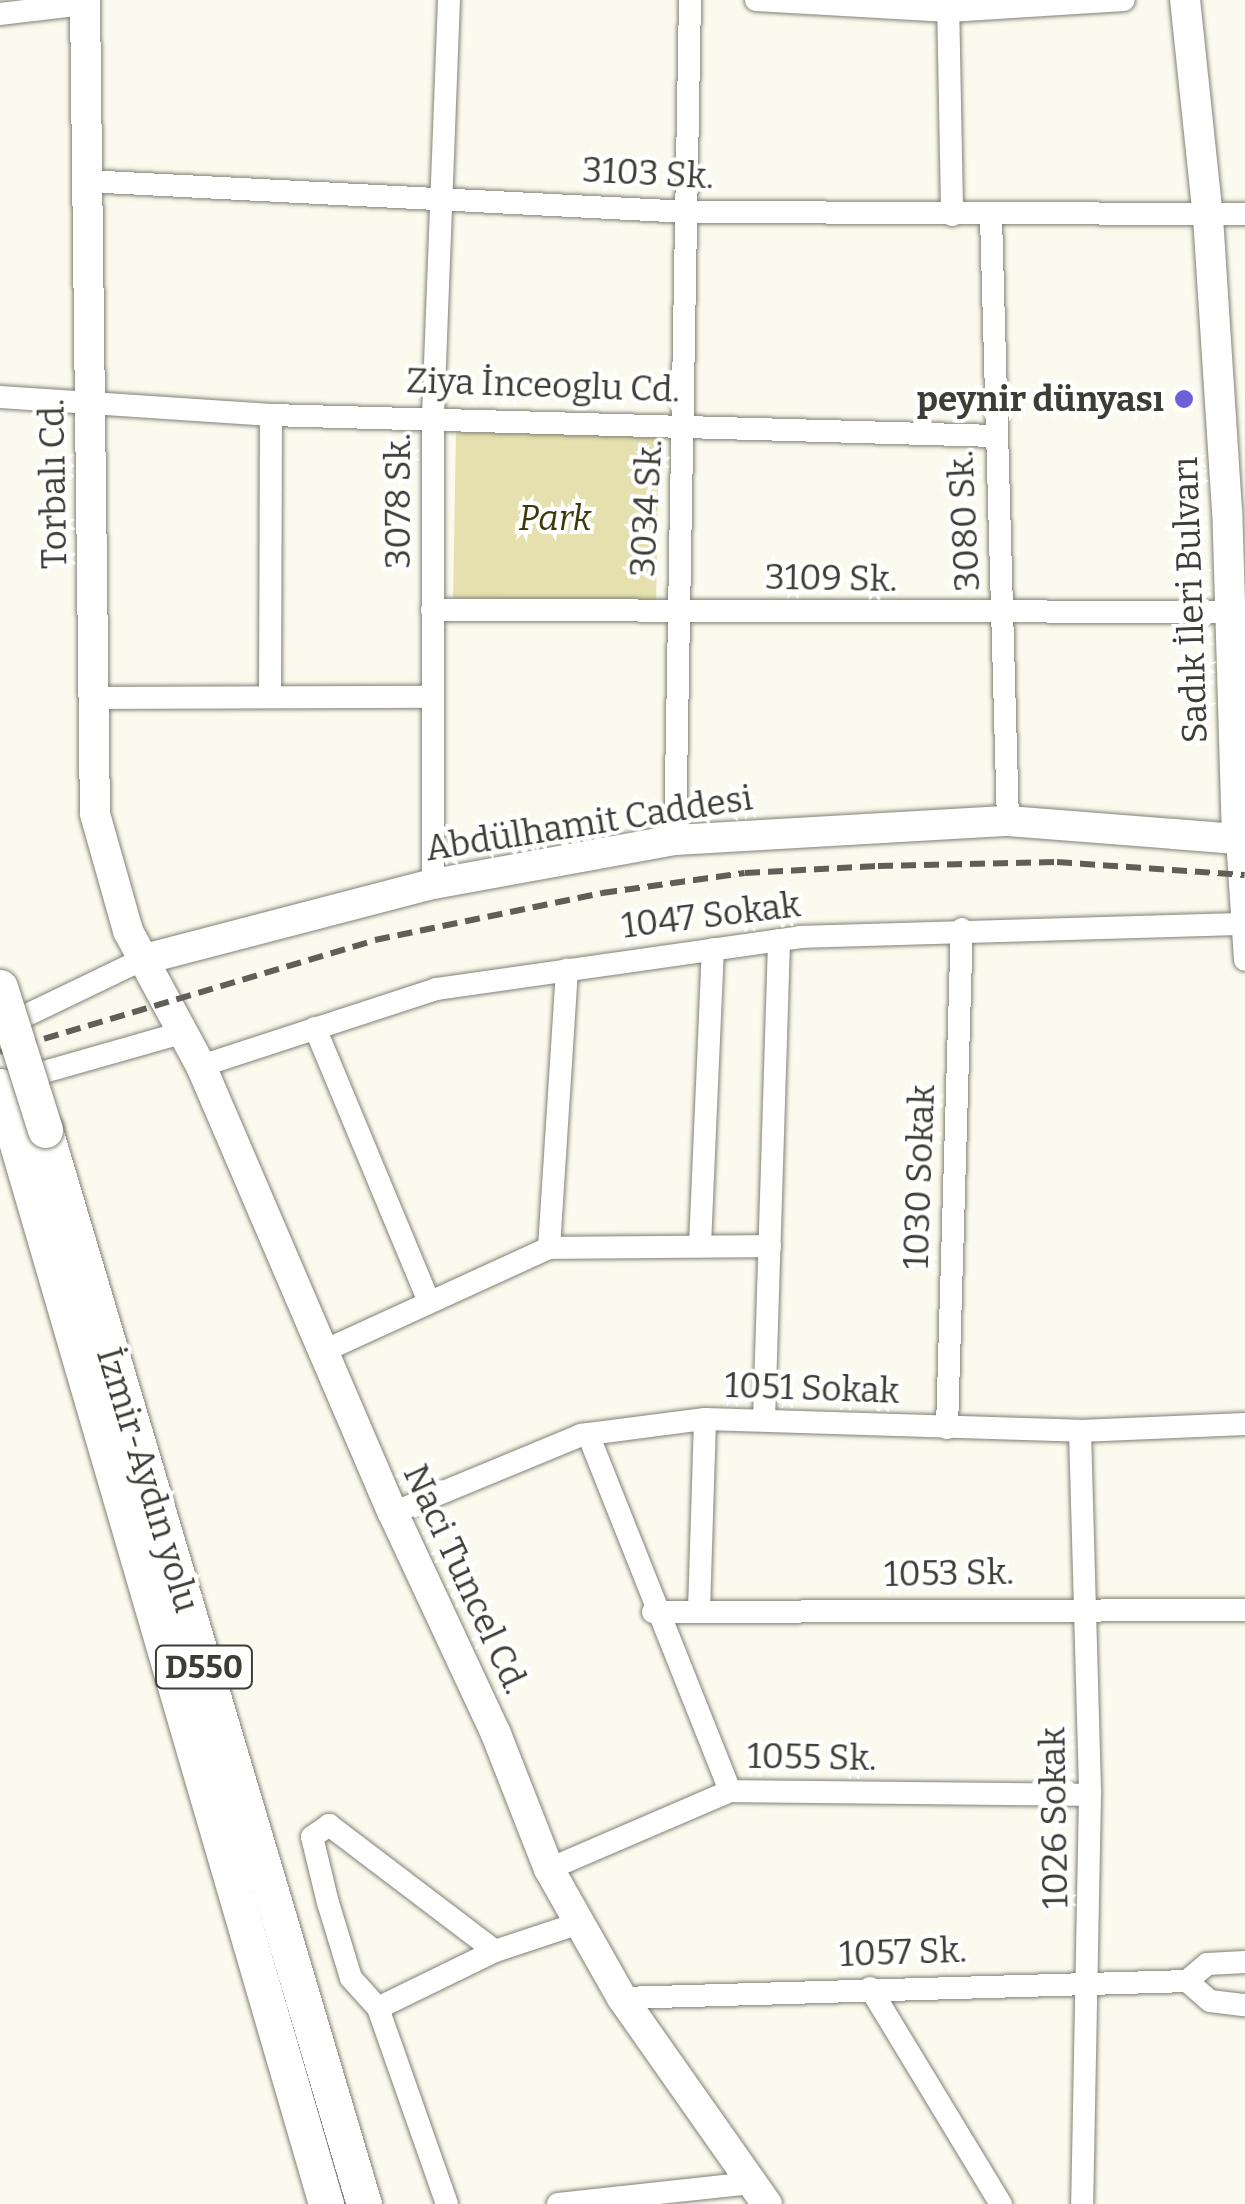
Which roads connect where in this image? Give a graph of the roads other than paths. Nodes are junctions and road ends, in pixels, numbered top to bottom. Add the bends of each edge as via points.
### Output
1 (449, 0) edge
2 (690, 0) edge
3 (756, 0) edge
4 (1124, 0) edge
5 (1185, 0) edge
6 (86, 2) edge
7 (949, 6) edge
8 (0, 14) edge
9 (86, 181) junction
10 (440, 196) junction
11 (688, 212) junction
12 (1245, 214) edge
13 (952, 215) junction
14 (992, 217) junction
15 (1208, 218) junction
16 (0, 397) edge
17 (89, 401) junction
18 (271, 415) junction
19 (433, 416) junction
20 (686, 424) junction
21 (994, 436) junction
22 (1236, 510) edge
23 (432, 610) junction
24 (676, 610) junction
25 (1228, 612) junction
26 (1005, 616) junction
27 (270, 697) junction
28 (431, 697) junction
29 (94, 698) junction
30 (1008, 821) junction
31 (675, 840) junction
32 (1241, 840) edge
33 (433, 884) junction
34 (1244, 924) edge
35 (962, 929) junction
36 (779, 940) junction
37 (713, 949) junction
38 (140, 960) junction
39 (1245, 960) edge
40 (567, 970) junction
41 (0, 988) edge
42 (0, 1028) edge
43 (315, 1028) junction
44 (181, 1032) junction
45 (201, 1066) junction
46 (0, 1086) edge
47 (31, 1139) junction
48 (700, 1245) junction
49 (770, 1246) junction
50 (549, 1248) junction
51 (428, 1299) junction
52 (324, 1351) junction
53 (705, 1419) junction
54 (764, 1420) junction
55 (1245, 1424) edge
56 (947, 1428) junction
57 (1080, 1430) junction
58 (588, 1434) junction
59 (393, 1513) junction
60 (1085, 1606) junction
61 (1245, 1610) edge
62 (699, 1611) junction
63 (654, 1612) junction
64 (730, 1791) junction
65 (1090, 1796) junction
66 (549, 1869) junction
67 (576, 1924) junction
68 (495, 1951) junction
69 (1245, 1962) edge
70 (1187, 1981) junction
71 (1090, 1982) junction
72 (870, 1988) junction
73 (622, 1998) junction
74 (1245, 2006) edge
75 (378, 2008) junction
76 (760, 2193) edge
77 (326, 2204) edge
78 (364, 2204) edge
79 (447, 2204) edge
80 (558, 2204) edge
81 (1001, 2204) edge
82 (1082, 2204) edge

1 - 10 street, 3078 Sk.
2 - 11 street, 3034 Sk.
3 - 7 street
4 - 7 street
5 - 15 main road, Sadık İleri Bulvarı
6 - 8 street
6 - 9 main road, Torbalı Cd.
7 - 13 street
9 - 10 street, 3103 Sk.
9 - 17 main road, Torbalı Cd.
10 - 11 street, 3103 Sk.
10 - 19 street, 3078 Sk.
11 - 13 street, 3103 Sk.
11 - 20 street, 3034 Sk.
12 - 15 street, 3103 Sk.
13 - 14 street, 3103 Sk.
14 - 15 street, 3103 Sk.
14 - 21 street, 3080 Sk.
15 - 22 main road, Sadık İleri Bulvarı
16 - 17 street, Ziya İnceoglu Cd.
17 - 18 street, Ziya İnceoglu Cd.
17 - 29 main road, Torbalı Cd.
18 - 19 street, Ziya İnceoglu Cd.
18 - 27 street
19 - 20 street, Ziya İnceoglu Cd.
19 - 23 street, 3078 Sk.
20 - 21 street, Ziya İnceoglu Cd.
20 - 24 street, 3034 Sk.
21 - 26 street, 3080 Sk.
22 - 25 main road, Sadık İleri Bulvarı
23 - 24 street, 3109 Sk.
23 - 28 street, 3078 Sk.
24 - 26 street, 3109 Sk.
24 - 31 street, 3034 Sk.
25 - 26 street, 3109 Sk.
25 - 32 main road, Sadık İleri Bulvarı
26 - 30 street, 3080 Sk.
27 - 28 street
27 - 29 street
28 - 33 street, 3078 Sk.
29 - 38 main road, Torbalı Cd. via 95,814
30 - 31 main road, Abdülhamit Caddesi
30 - 32 main road, Abdülhamit Caddesi
31 - 33 main road, Abdülhamit Caddesi
32 - 34 street
33 - 38 main road, Abdülhamit Caddesi
34 - 35 street, 1047 Sokak
34 - 39 street
35 - 36 street, 1047 Sokak
35 - 56 street, 1030 Sokak
36 - 37 street, 1047 Sokak
36 - 49 street
37 - 40 street, 1047 Sokak
37 - 48 street
38 - 42 street
38 - 44 main road, Naci Tuncel Cd.
40 - 43 street, 1047 Sokak via 436,989
40 - 50 street
41 - 47 highway, İzmir-Aydın yolu / D550, bridge
43 - 45 street, 1047 Sokak
43 - 51 street
44 - 45 main road, Naci Tuncel Cd.
44 - 46 street
45 - 52 main road, Naci Tuncel Cd.
46 - 47 highway, İzmir-Aydın yolu / D550
47 - 77 highway, İzmir-Aydın yolu / D550
47 - 78 highway, İzmir-Aydın yolu / D550
48 - 49 street
48 - 50 street
49 - 54 street
50 - 51 street
51 - 52 street
52 - 59 main road, Naci Tuncel Cd.
53 - 54 street, 1051 Sokak
53 - 58 street, 1051 Sokak
53 - 62 street
54 - 56 street, 1051 Sokak
55 - 57 street, 1051 Sokak
56 - 57 street, 1051 Sokak
57 - 60 street, 1026 Sokak
58 - 59 street, 1051 Sokak
58 - 63 street
59 - 66 main road, Naci Tuncel Cd. via 496,1734
60 - 61 street, 1053 Sk.
60 - 62 street, 1053 Sk.
60 - 65 street, 1026 Sokak
62 - 63 street, 1053 Sk.
63 - 64 street
64 - 65 street, 1055 Sk.
64 - 66 street, 1055 Sk.
65 - 71 street, 1026 Sokak
66 - 67 main road, Naci Tuncel Cd.
67 - 68 street
67 - 73 main road, Naci Tuncel Cd.
68 - 75 street
68 - 75 street via 329,1824 312,1836 328,1904 351,1978
69 - 70 street via 1207,1964
70 - 71 street, 1057 Sk.
70 - 74 street via 1210,2002
71 - 72 street, 1057 Sk.
71 - 82 street, 1026 Sokak
72 - 73 street, 1057 Sk.
72 - 81 street
73 - 76 main road, Naci Tuncel Cd.
75 - 79 street
76 - 80 street

